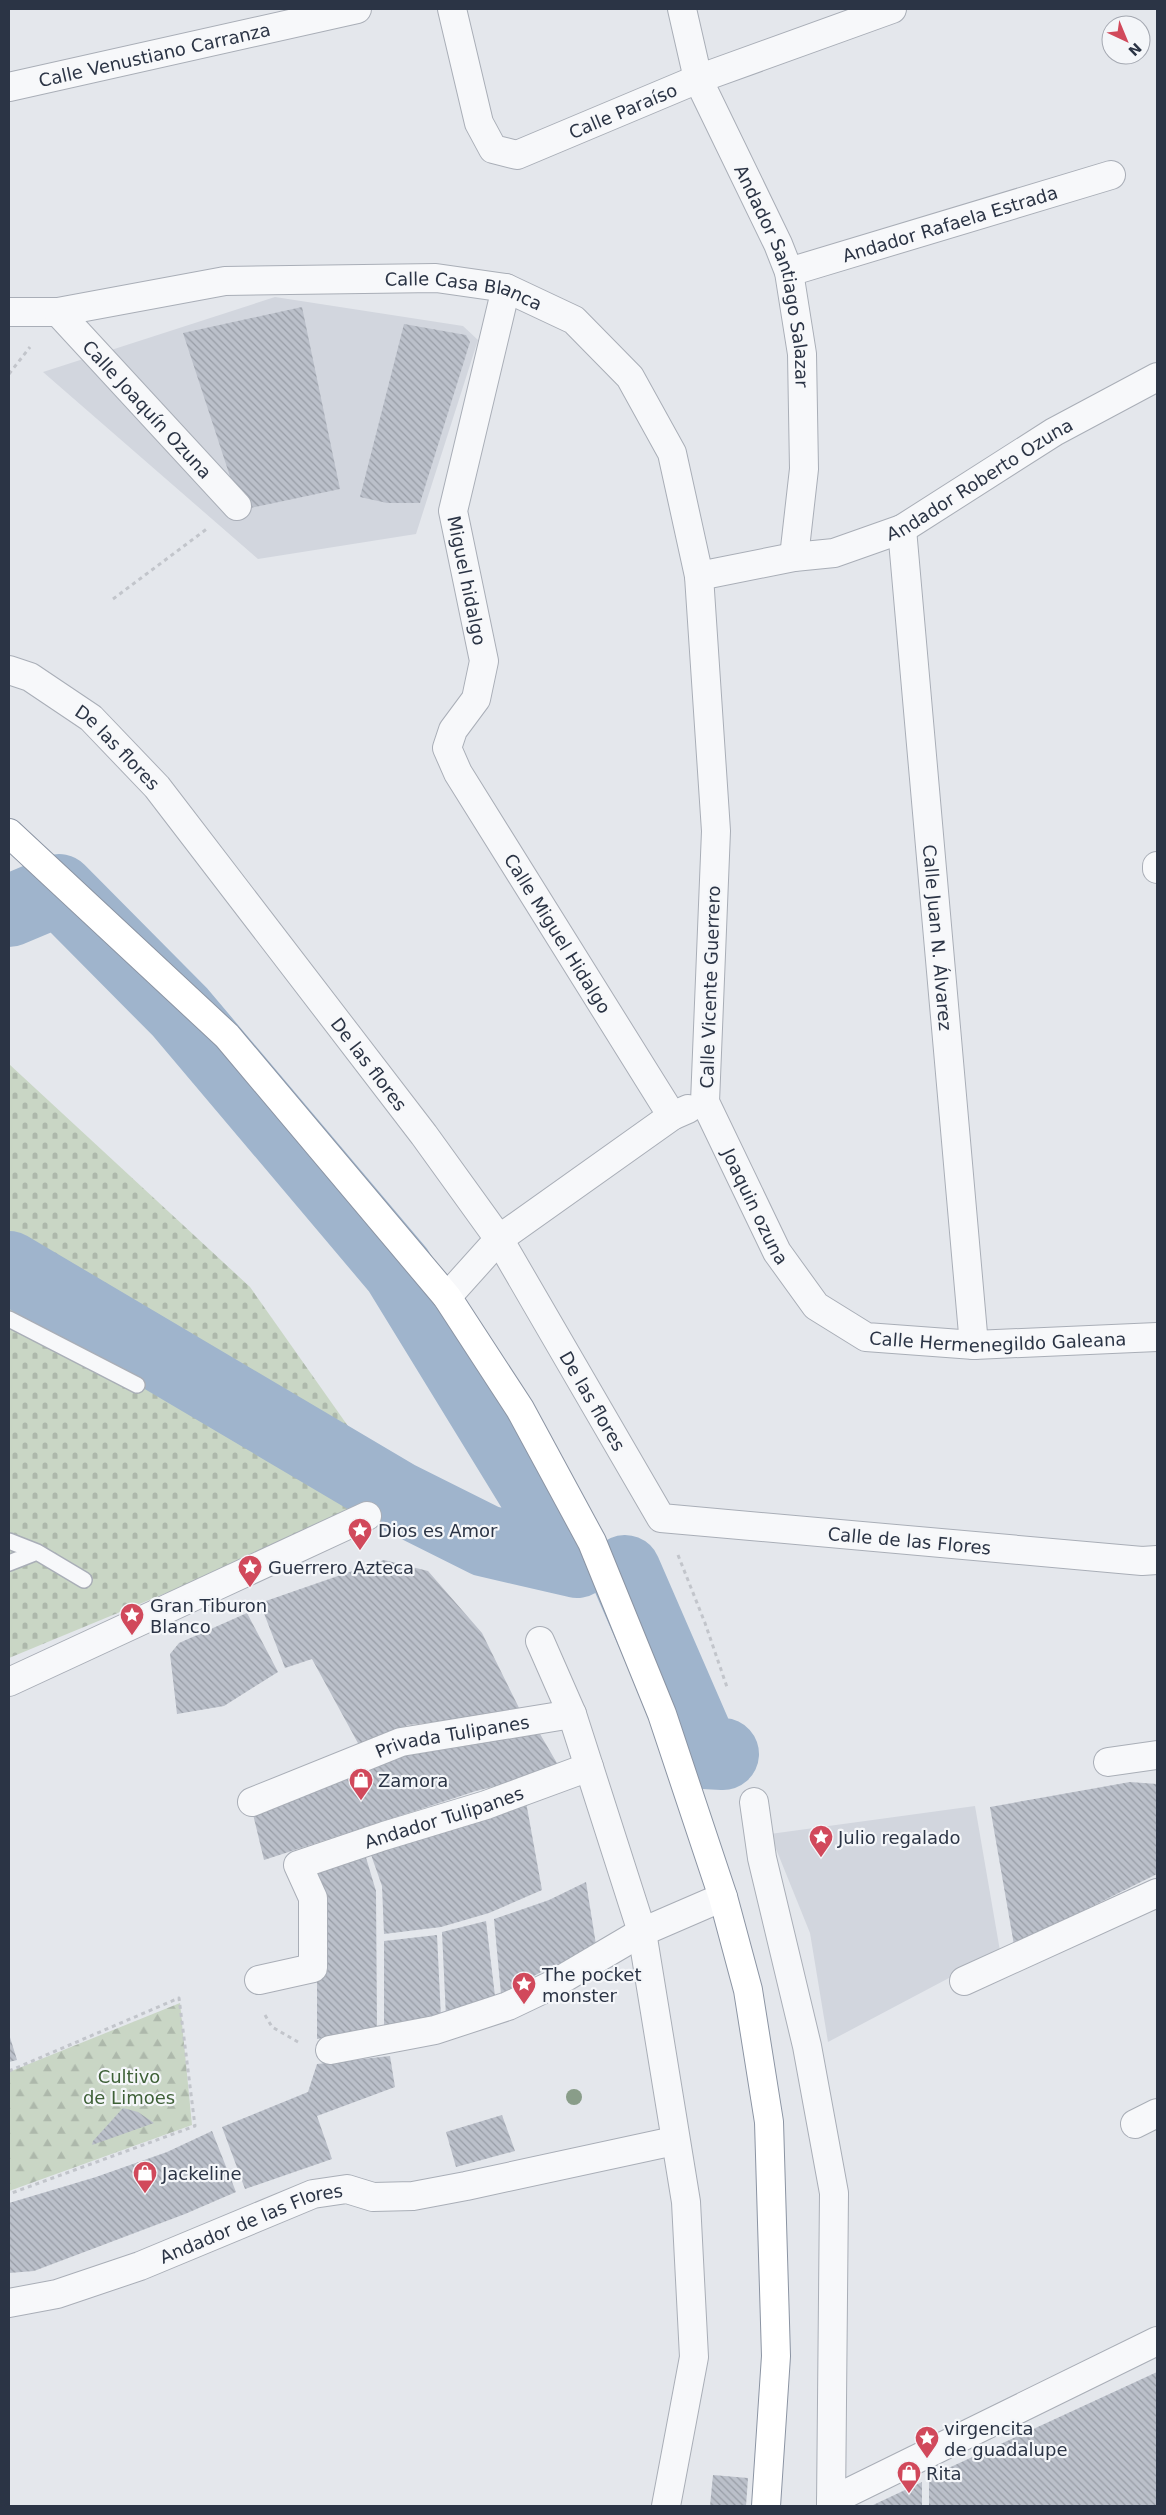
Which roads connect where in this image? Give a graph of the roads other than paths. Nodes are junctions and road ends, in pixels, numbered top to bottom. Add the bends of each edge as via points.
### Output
1 (357, 9) edge
2 (452, 9) edge
3 (682, 9) edge
4 (892, 9) edge
5 (698, 79) junction
6 (9, 87) edge
7 (1111, 175) dead end
8 (789, 272) junction
9 (506, 288) junction
10 (9, 312) edge
11 (58, 312) junction
12 (1157, 377) edge
13 (237, 506) road end
14 (902, 529) junction
15 (794, 557) junction
16 (699, 576) junction
17 (9, 670) edge
18 (447, 748) joint
19 (9, 833) edge
20 (706, 1102) junction
21 (672, 1116) junction
22 (499, 1239) junction
23 (447, 1297) junction
24 (816, 1306) joint
25 (9, 1319) edge
26 (1157, 1336) edge
27 (974, 1345) junction
28 (137, 1385) dead end
29 (367, 1516) dead end
30 (661, 1518) joint
31 (9, 1540) edge
32 (37, 1552) junction
33 (1157, 1560) edge
34 (9, 1563) edge
35 (84, 1580) dead end
36 (540, 1641) dead end
37 (9, 1682) edge
38 (572, 1714) junction
39 (1157, 1755) edge
40 (1108, 1762) dead end
41 (589, 1767) junction
42 (252, 1802) dead end
43 (754, 1802) dead end
44 (1157, 1893) edge
45 (723, 1896) junction
46 (642, 1932) junction
47 (259, 1980) dead end
48 (964, 1981) dead end
49 (330, 2050) road end
50 (674, 2141) junction
51 (9, 2303) edge
52 (1157, 2342) edge
53 (831, 2504) edge
54 (666, 2506) edge
55 (766, 2506) edge

1 - 6 street, Calle Venustiano Carranza
2 - 5 street, Calle Paraíso via 479,123 493,149 517,155
3 - 5 street, Andador Santiago Salazar
4 - 5 street, Calle Paraíso
5 - 8 street, Andador Santiago Salazar
7 - 8 street, Andador Rafaela Estrada
8 - 15 street, Andador Santiago Salazar via 802,354 804,469
9 - 11 street, Calle Casa Blanca via 436,278 225,281
9 - 16 street, Calle Casa Blanca via 574,320 630,377 672,453
9 - 18 street, Miguel hidalgo via 453,511 484,661 476,698 453,730
10 - 11 street
11 - 13 street, Calle Joaquín Ozuna
12 - 14 street, Andador Roberto Ozuna via 1054,432
14 - 15 street, Andador Roberto Ozuna via 834,553
14 - 27 street, Calle Juan N. Álvarez
15 - 16 street, Andador Roberto Ozuna
16 - 20 street, Calle Vicente Guerrero via 716,831
17 - 22 street, De las flores via 30,677 91,718 156,787 424,1135
18 - 21 street, Calle Miguel Hidalgo via 458,774
19 - 23 highway via 227,1036
20 - 21 street, Calle Vicente Guerrero
20 - 24 street, Joaquin ozuna via 777,1252
21 - 22 street, Calle Vicente Guerrero
22 - 23 street, Calle Vicente Guerrero
22 - 30 street, De las flores
23 - 45 highway via 520,1408 592,1542 662,1714
24 - 27 street, Calle Hermenegildo Galeana via 866,1337
25 - 28 lane
26 - 27 street, Calle Hermenegildo Galeana
29 - 37 street
30 - 33 street, Calle de las Flores via 969,1547
31 - 32 lane
32 - 34 lane
32 - 35 lane
36 - 38 street
38 - 41 street
38 - 42 street, Privada Tulipanes via 402,1742
39 - 40 street
41 - 46 street
41 - 47 street, Andador Tulipanes via 486,1805 298,1865 313,1898 313,1968
43 - 53 street via 762,1858 807,2046 834,2193
44 - 48 street
45 - 46 street
45 - 55 highway via 748,1990 769,2122 776,2356
46 - 49 street via 552,1985 508,2006 435,2030
46 - 50 street
50 - 51 street, Andador de las Flores via 413,2196 373,2197 346,2189 313,2194 140,2266 57,2294
50 - 54 street via 686,2202 694,2357
52 - 53 street

